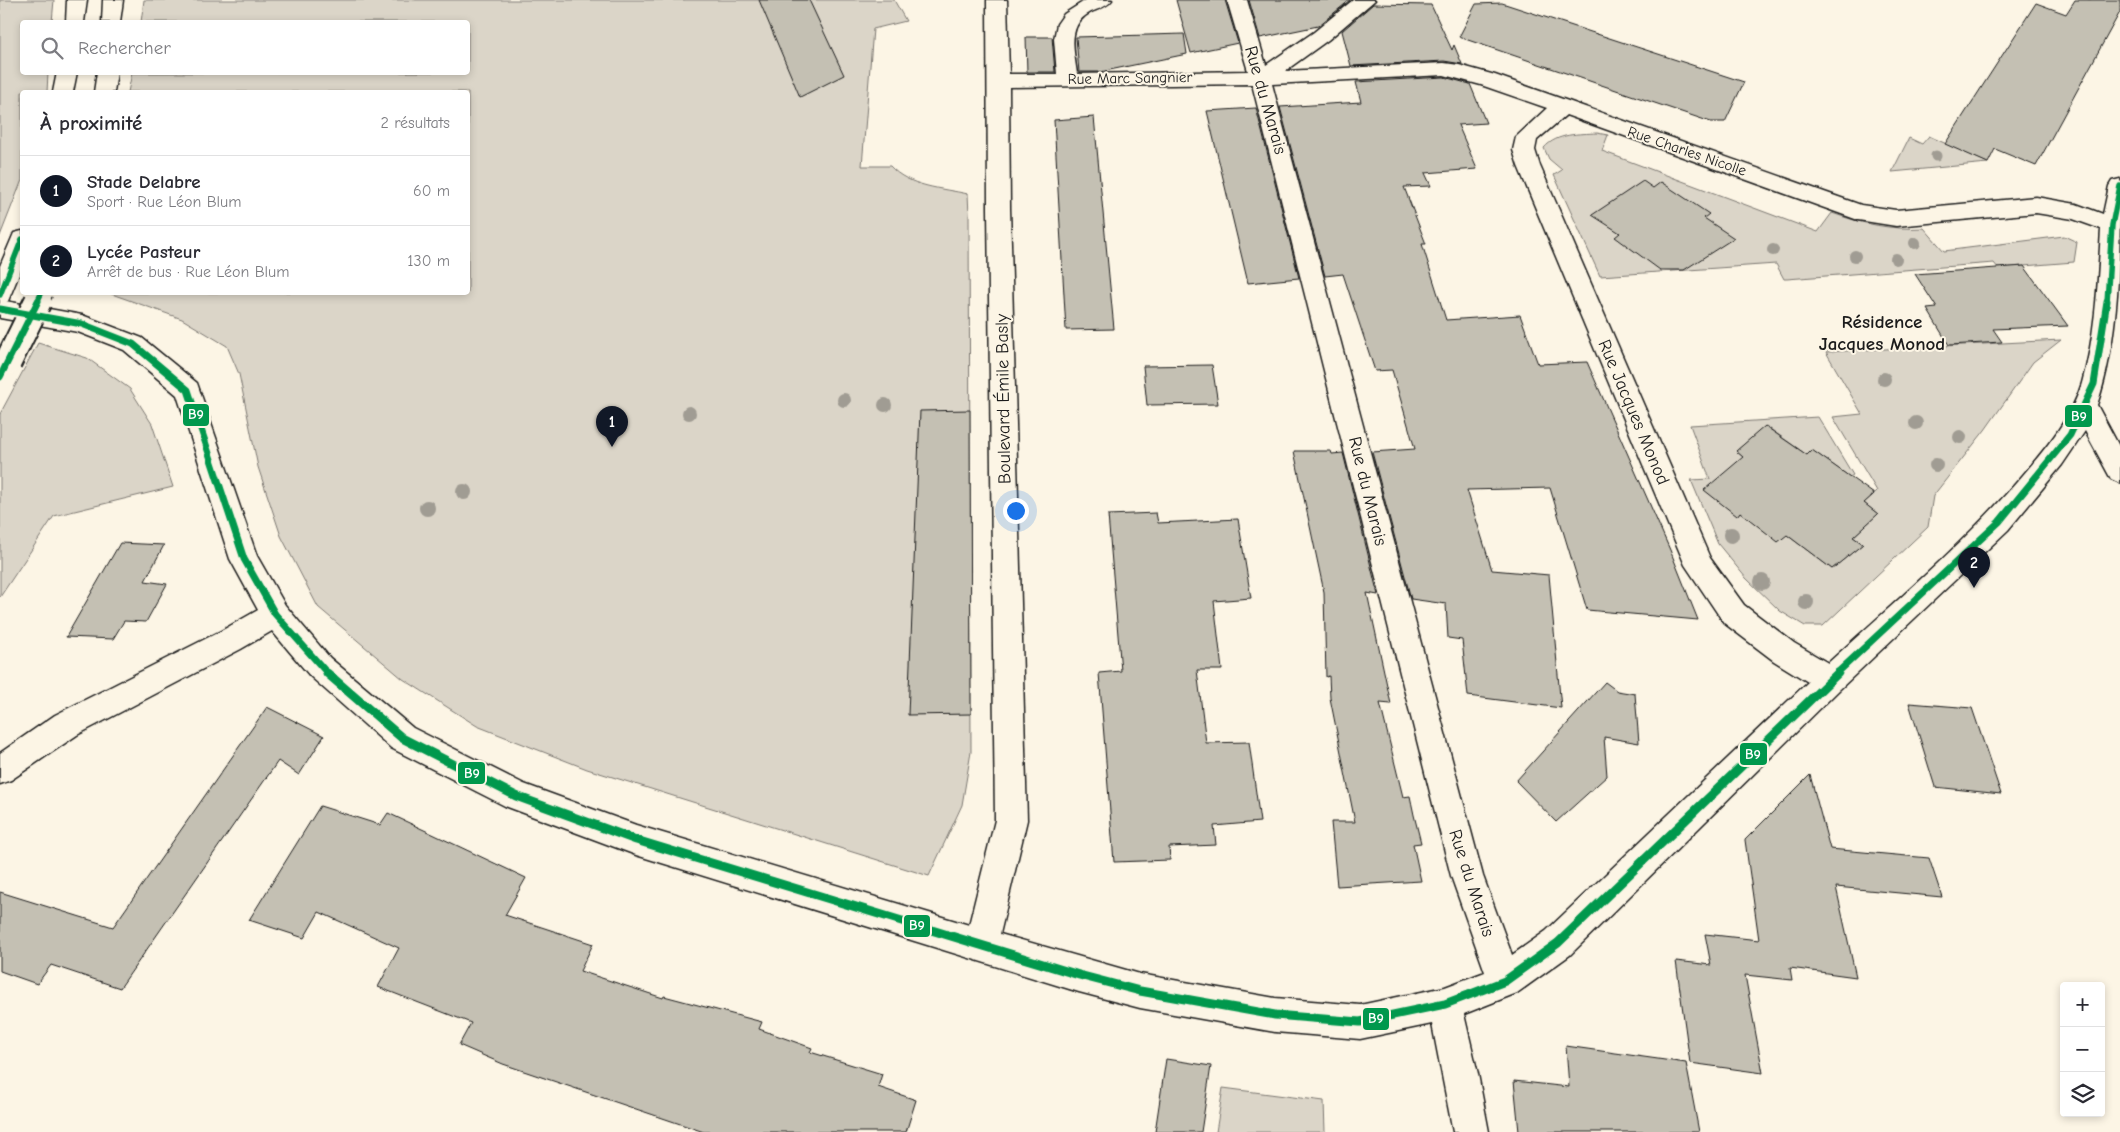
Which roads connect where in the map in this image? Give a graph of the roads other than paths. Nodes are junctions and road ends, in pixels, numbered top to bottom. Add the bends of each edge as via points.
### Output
1 (77, 0) edge
2 (112, 0) edge
3 (1102, 0) edge
4 (1237, 0) edge
5 (1365, 0) edge
6 (997, 1) edge
7 (75, 20) edge
8 (111, 20) edge
9 (66, 75) edge
10 (107, 75) edge
11 (1262, 77) junction
12 (1068, 79) junction
13 (999, 81) junction
14 (63, 90) edge
15 (104, 90) edge
16 (1562, 107) junction
17 (2120, 186) edge
18 (2112, 225) junction
19 (20, 245) edge
20 (2114, 286) edge
21 (41, 295) edge
22 (2, 296) edge
23 (4, 370) edge
24 (2085, 407) junction
25 (2120, 472) edge
26 (275, 614) junction
27 (1830, 680) junction
28 (0, 770) edge
29 (982, 944) junction
30 (1505, 981) junction
31 (1445, 1004) junction
32 (1471, 1132) edge

1 - 7 street
2 - 8 street
3 - 12 street via 1070,19 1064,35
4 - 11 street, Rue du Marais
5 - 11 street
6 - 13 street, Boulevard Émile Basly
9 - 14 street
10 - 15 street
11 - 12 street, Rue Marc Sangnier
11 - 16 street, Rue Charles Nicolle via 1444,69 1472,75
11 - 30 street, Rue du Marais via 1467,876
12 - 13 street, Rue Marc Sangnier
13 - 29 street, Boulevard Émile Basly via 1010,820
16 - 18 street, Rue Charles Nicolle via 1858,212 1896,218 2036,205 2076,212
16 - 27 street, Rue Jacques Monod via 1527,137 1524,150 1699,565 1734,614 1784,652
17 - 18 street
18 - 20 street
19 - 22 street
20 - 24 street via 2094,384
21 - 23 street, bridge
22 - 26 street via 133,344 188,390 244,559
24 - 25 street
24 - 27 street via 2054,458 1998,522
26 - 28 street via 66,725
26 - 29 street via 320,667 402,738 516,796 636,840
27 - 30 street via 1558,943
29 - 31 street via 1079,975 1140,990 1276,1015 1360,1022
30 - 31 street
31 - 32 street

